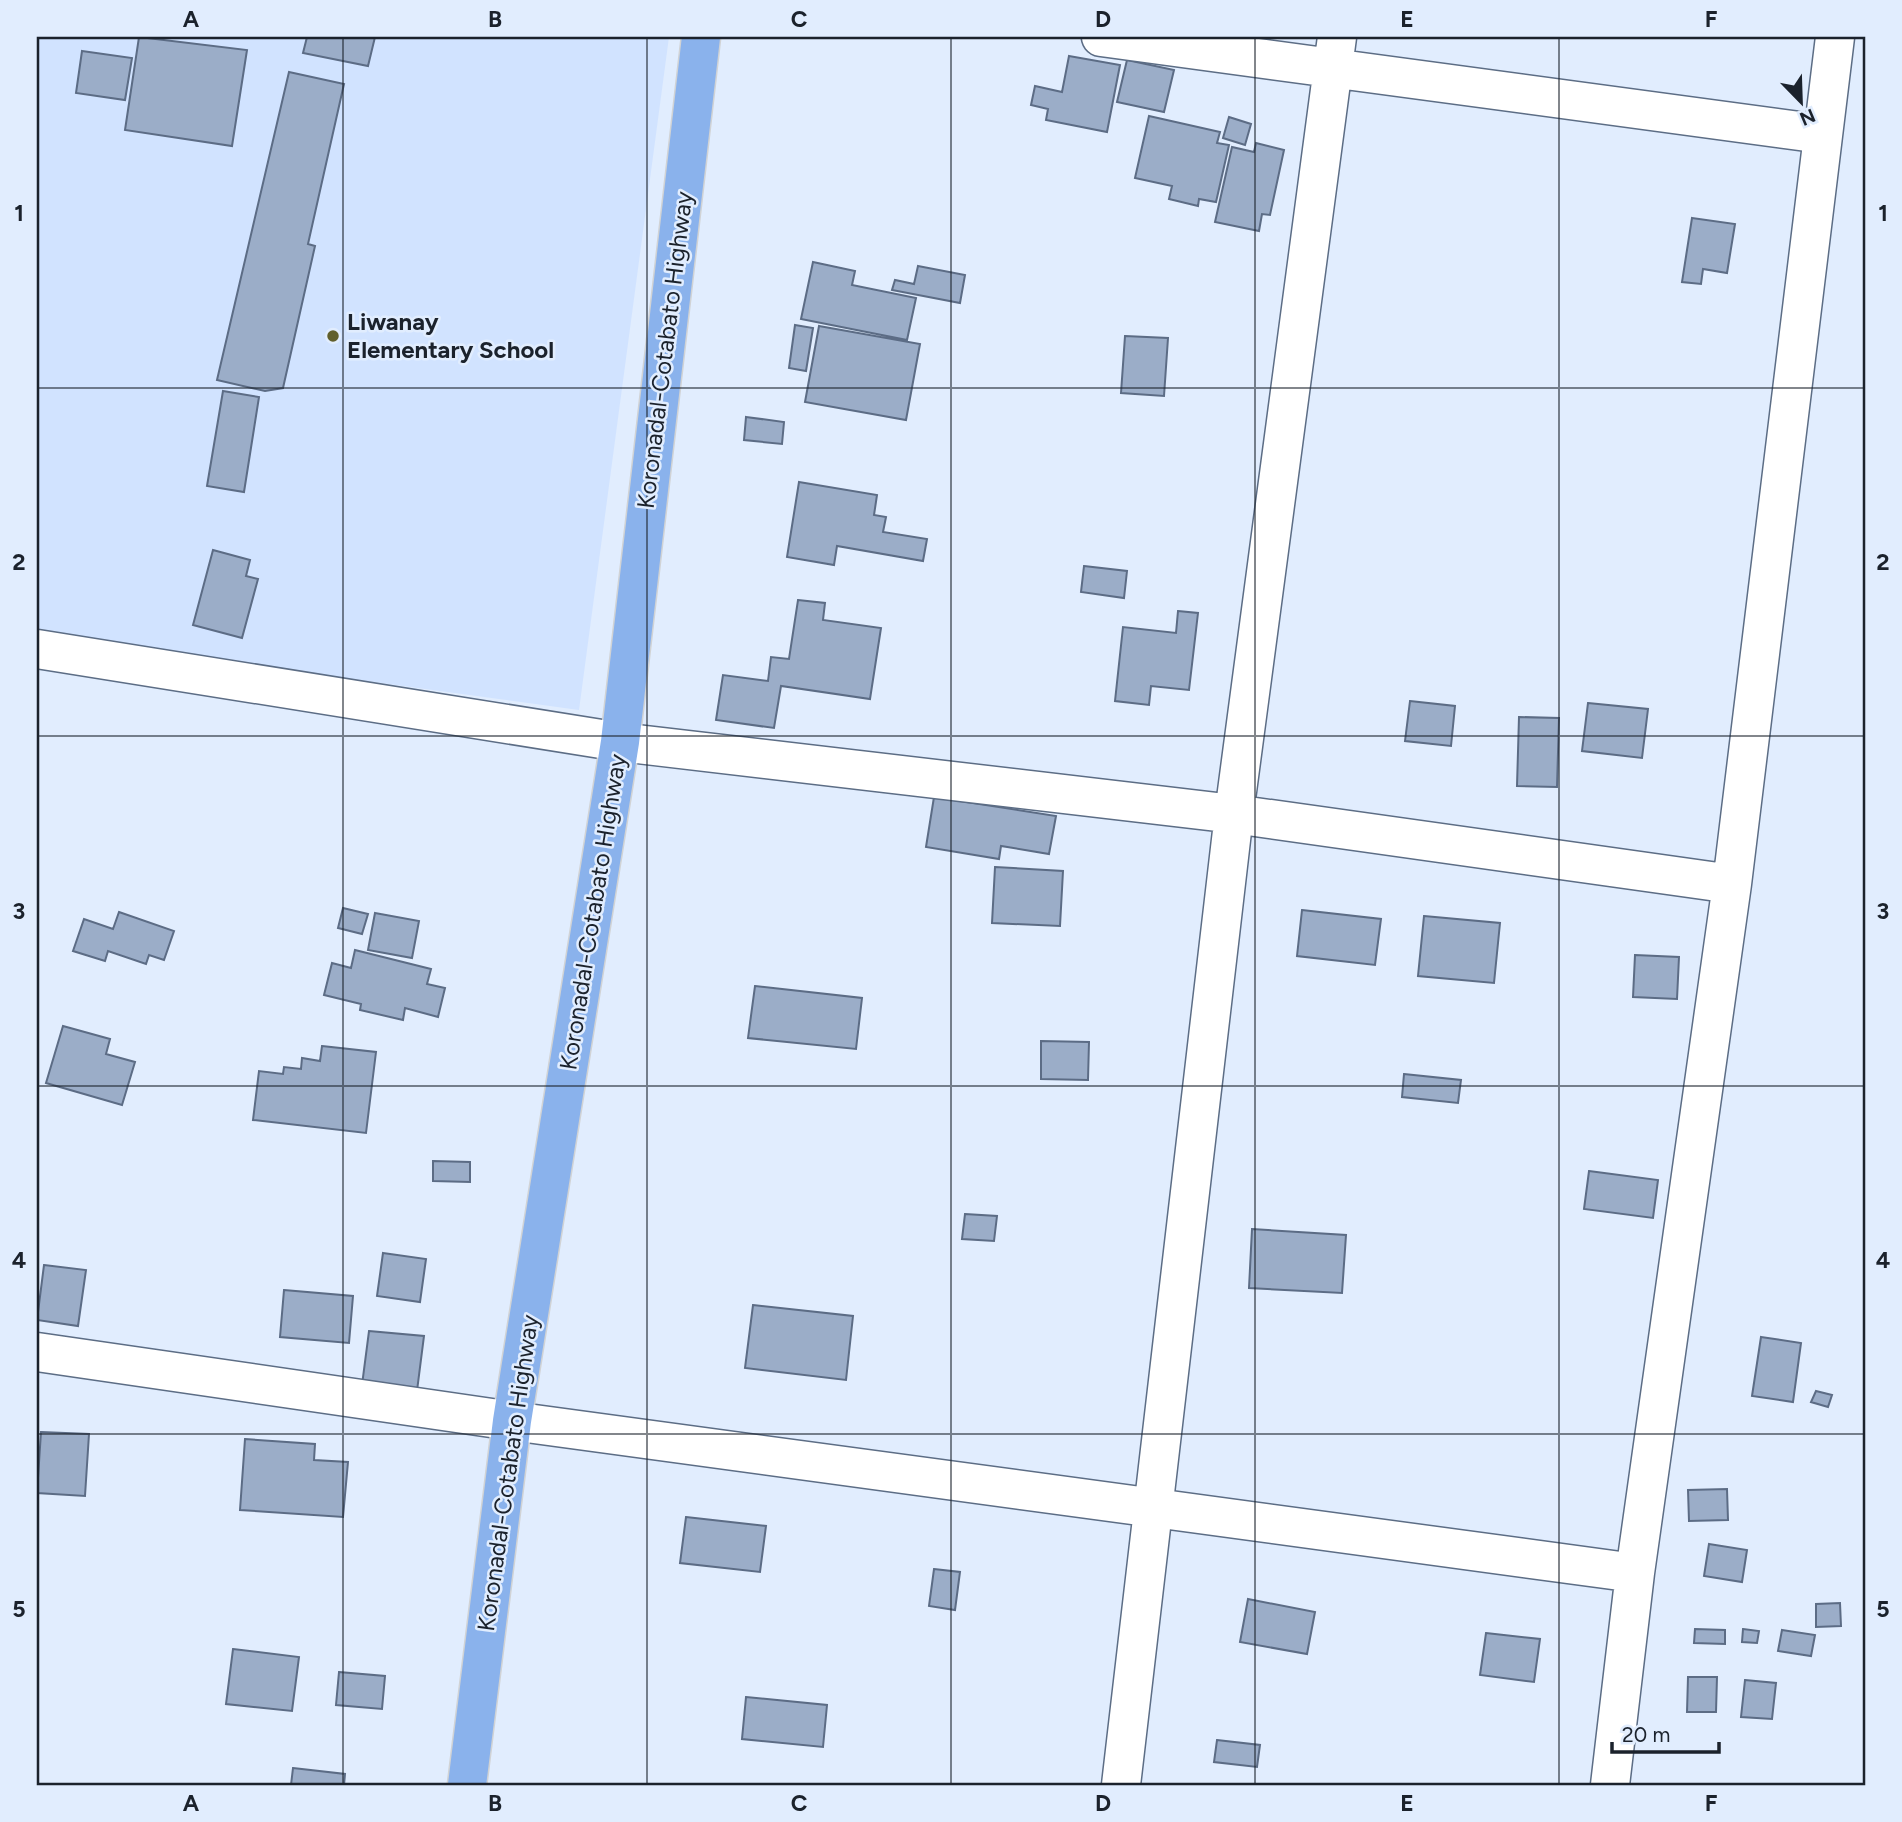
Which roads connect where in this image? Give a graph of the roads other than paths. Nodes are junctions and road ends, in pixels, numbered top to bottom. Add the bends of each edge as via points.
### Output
1 (701, 37) edge
2 (1101, 37) edge
3 (1835, 37) edge
4 (1335, 53) edge
5 (1822, 134) junction
6 (37, 649) edge
7 (620, 742) junction
8 (1234, 814) junction
9 (1732, 884) junction
10 (37, 1352) edge
11 (512, 1421) junction
12 (1154, 1506) junction
13 (1634, 1573) junction
14 (467, 1785) edge
15 (1121, 1785) edge
16 (1610, 1785) edge

1 - 7 highway, Koronadal-Cotabato Highway
2 - 4 street
3 - 5 street
4 - 5 street
4 - 8 street
5 - 9 street
6 - 7 street
7 - 8 street
7 - 11 highway, Koronadal-Cotabato Highway
8 - 9 street
8 - 12 street
9 - 13 street
10 - 11 street
11 - 12 street
11 - 14 highway, Koronadal-Cotabato Highway
12 - 13 street
12 - 15 street
13 - 16 street

